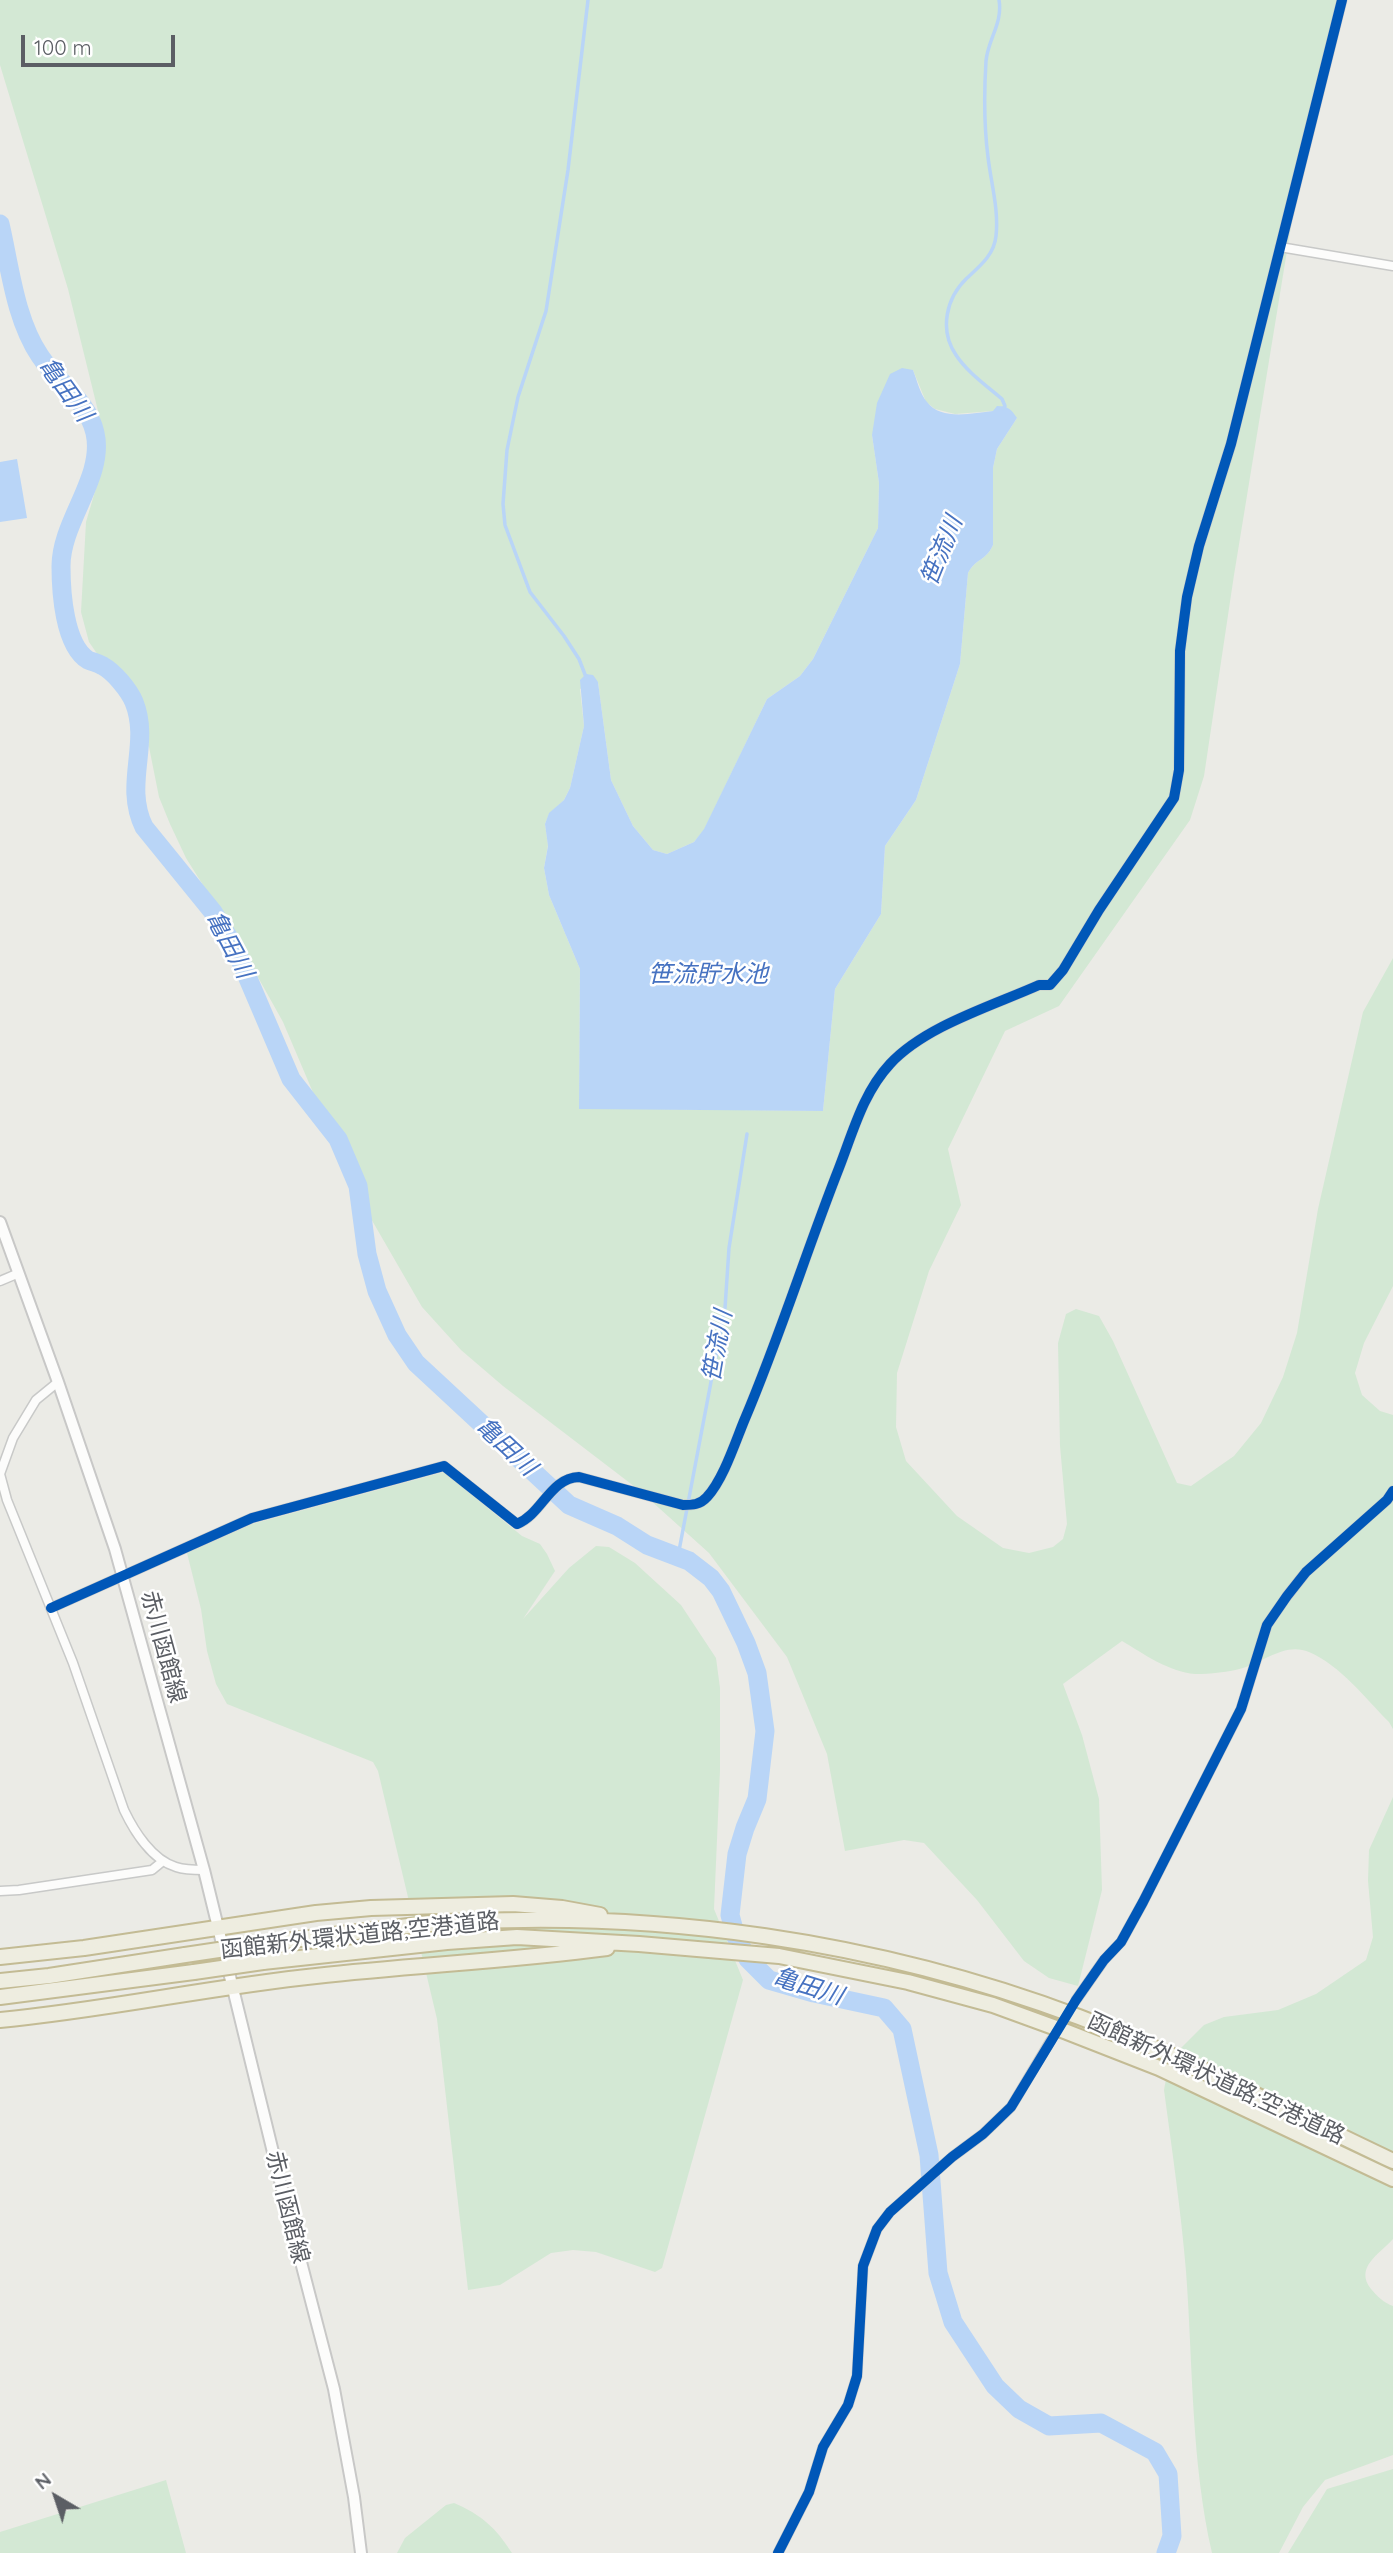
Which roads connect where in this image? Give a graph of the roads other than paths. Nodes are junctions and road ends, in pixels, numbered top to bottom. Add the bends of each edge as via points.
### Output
1 (1342, 0) edge
2 (1280, 247) junction
3 (1393, 266) edge
4 (0, 1222) edge
5 (19, 1273) junction
6 (0, 1281) edge
7 (58, 1381) junction
8 (0, 1474) edge
9 (1393, 1491) edge
10 (123, 1577) junction
11 (51, 1608) junction
12 (163, 1861) junction
13 (204, 1870) junction
14 (0, 1891) edge
15 (640, 1922) junction
16 (218, 1928) junction
17 (639, 1944) junction
18 (0, 1956) edge
19 (0, 1981) edge
20 (232, 1986) junction
21 (0, 1997) edge
22 (1076, 2000) tunnel mouth
23 (0, 2020) edge
24 (1051, 2040) tunnel mouth
25 (1393, 2161) edge
26 (1393, 2179) edge
27 (361, 2553) edge
28 (778, 2553) edge

1 - 2 street
2 - 3 street
2 - 10 street via 1187,597 1180,651 1179,770 1174,798 1050,985 1039,985 927,1036 891,1062 879,1077 817,1222 752,1402 708,1497 683,1505 571,1477 558,1484 527,1520 517,1524 444,1466 252,1518
4 - 5 main road, 赤川函館線
5 - 6 street
5 - 7 main road, 赤川函館線
7 - 8 street via 36,1400 13,1438
7 - 10 main road, 赤川函館線
8 - 11 street
9 - 22 street via 1306,1572 1267,1625 1241,1709 1121,1942
10 - 11 street
10 - 13 main road, 赤川函館線
11 - 12 street via 124,1810 142,1840
12 - 13 street via 174,1867
12 - 14 street via 152,1870
13 - 16 main road, 赤川函館線
15 - 16 highway via 513,1904 330,1912
15 - 19 highway, 函館新外環状道路;空港道路, bridge via 440,1923
15 - 25 highway, 函館新外環状道路;空港道路 via 779,1936 982,1984 1163,2051
16 - 18 highway
16 - 20 main road, 赤川函館線
17 - 20 highway
17 - 21 highway, 函館新外環状道路;空港道路, bridge via 517,1937 447,1942
17 - 26 highway, 函館新外環状道路;空港道路 via 779,1956 993,2005 1159,2068
20 - 23 highway
20 - 27 main road, 赤川函館線 via 336,2399
24 - 28 street via 1011,2107 890,2212 877,2229 863,2266 854,2392 823,2447 809,2492

